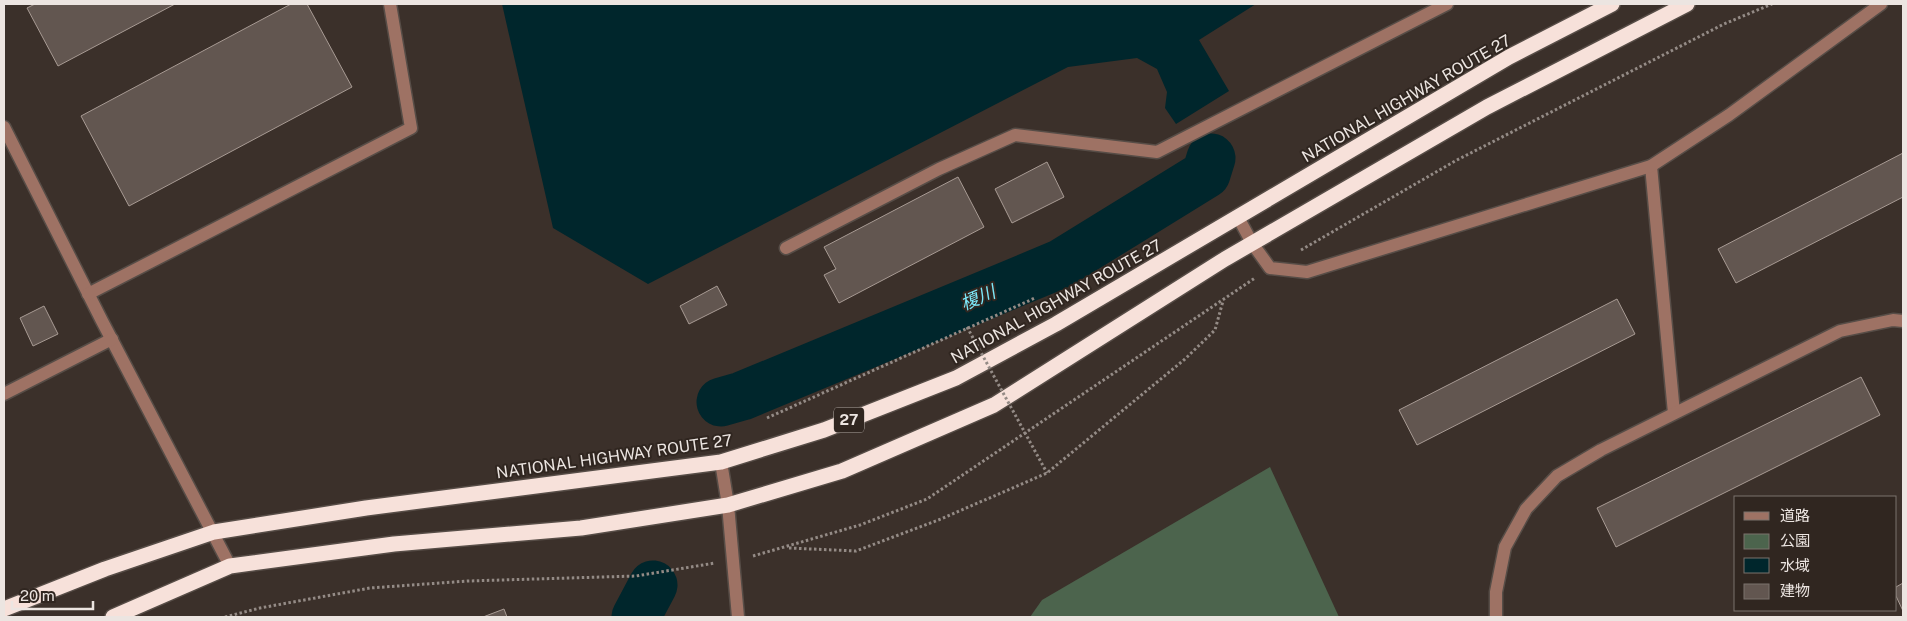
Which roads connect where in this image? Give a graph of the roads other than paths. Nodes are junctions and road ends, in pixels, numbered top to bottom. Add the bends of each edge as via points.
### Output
1 (390, 4) edge
2 (1447, 4) edge
3 (1612, 4) edge
4 (1687, 4) edge
5 (1881, 4) edge
6 (4, 127) edge
7 (1651, 166) junction
8 (1238, 217) junction
9 (1252, 243) junction
10 (786, 248) dead end
11 (88, 294) junction
12 (1903, 321) edge
13 (112, 339) junction
14 (4, 394) edge
15 (1674, 413) junction
16 (721, 462) junction
17 (728, 505) junction
18 (214, 532) junction
19 (230, 566) junction
20 (4, 609) edge
21 (113, 617) edge
22 (738, 617) edge
23 (1496, 617) edge

1 - 11 street via 411,128
2 - 10 street via 1157,152 1015,135 939,169
3 - 8 highway, NATIONAL HIGHWAY ROUTE 27 / 27 via 1509,57
4 - 9 highway via 1487,107
5 - 7 street via 1728,115
6 - 11 street
7 - 9 street via 1307,272 1270,268
7 - 15 street
8 - 9 street
8 - 16 highway, NATIONAL HIGHWAY ROUTE 27 / 27 via 1056,324 956,378 824,430
9 - 17 highway via 994,405 842,471
11 - 13 street
12 - 15 street via 1893,320 1840,331
13 - 14 street
13 - 18 street
15 - 23 street via 1556,476 1526,509 1504,547 1496,592
16 - 17 street
16 - 18 highway, NATIONAL HIGHWAY ROUTE 27 / 27 via 366,508
17 - 19 highway via 581,528 394,544
17 - 22 street
18 - 19 street
18 - 20 highway, NATIONAL HIGHWAY ROUTE 27 / 27 via 104,569
19 - 21 highway

